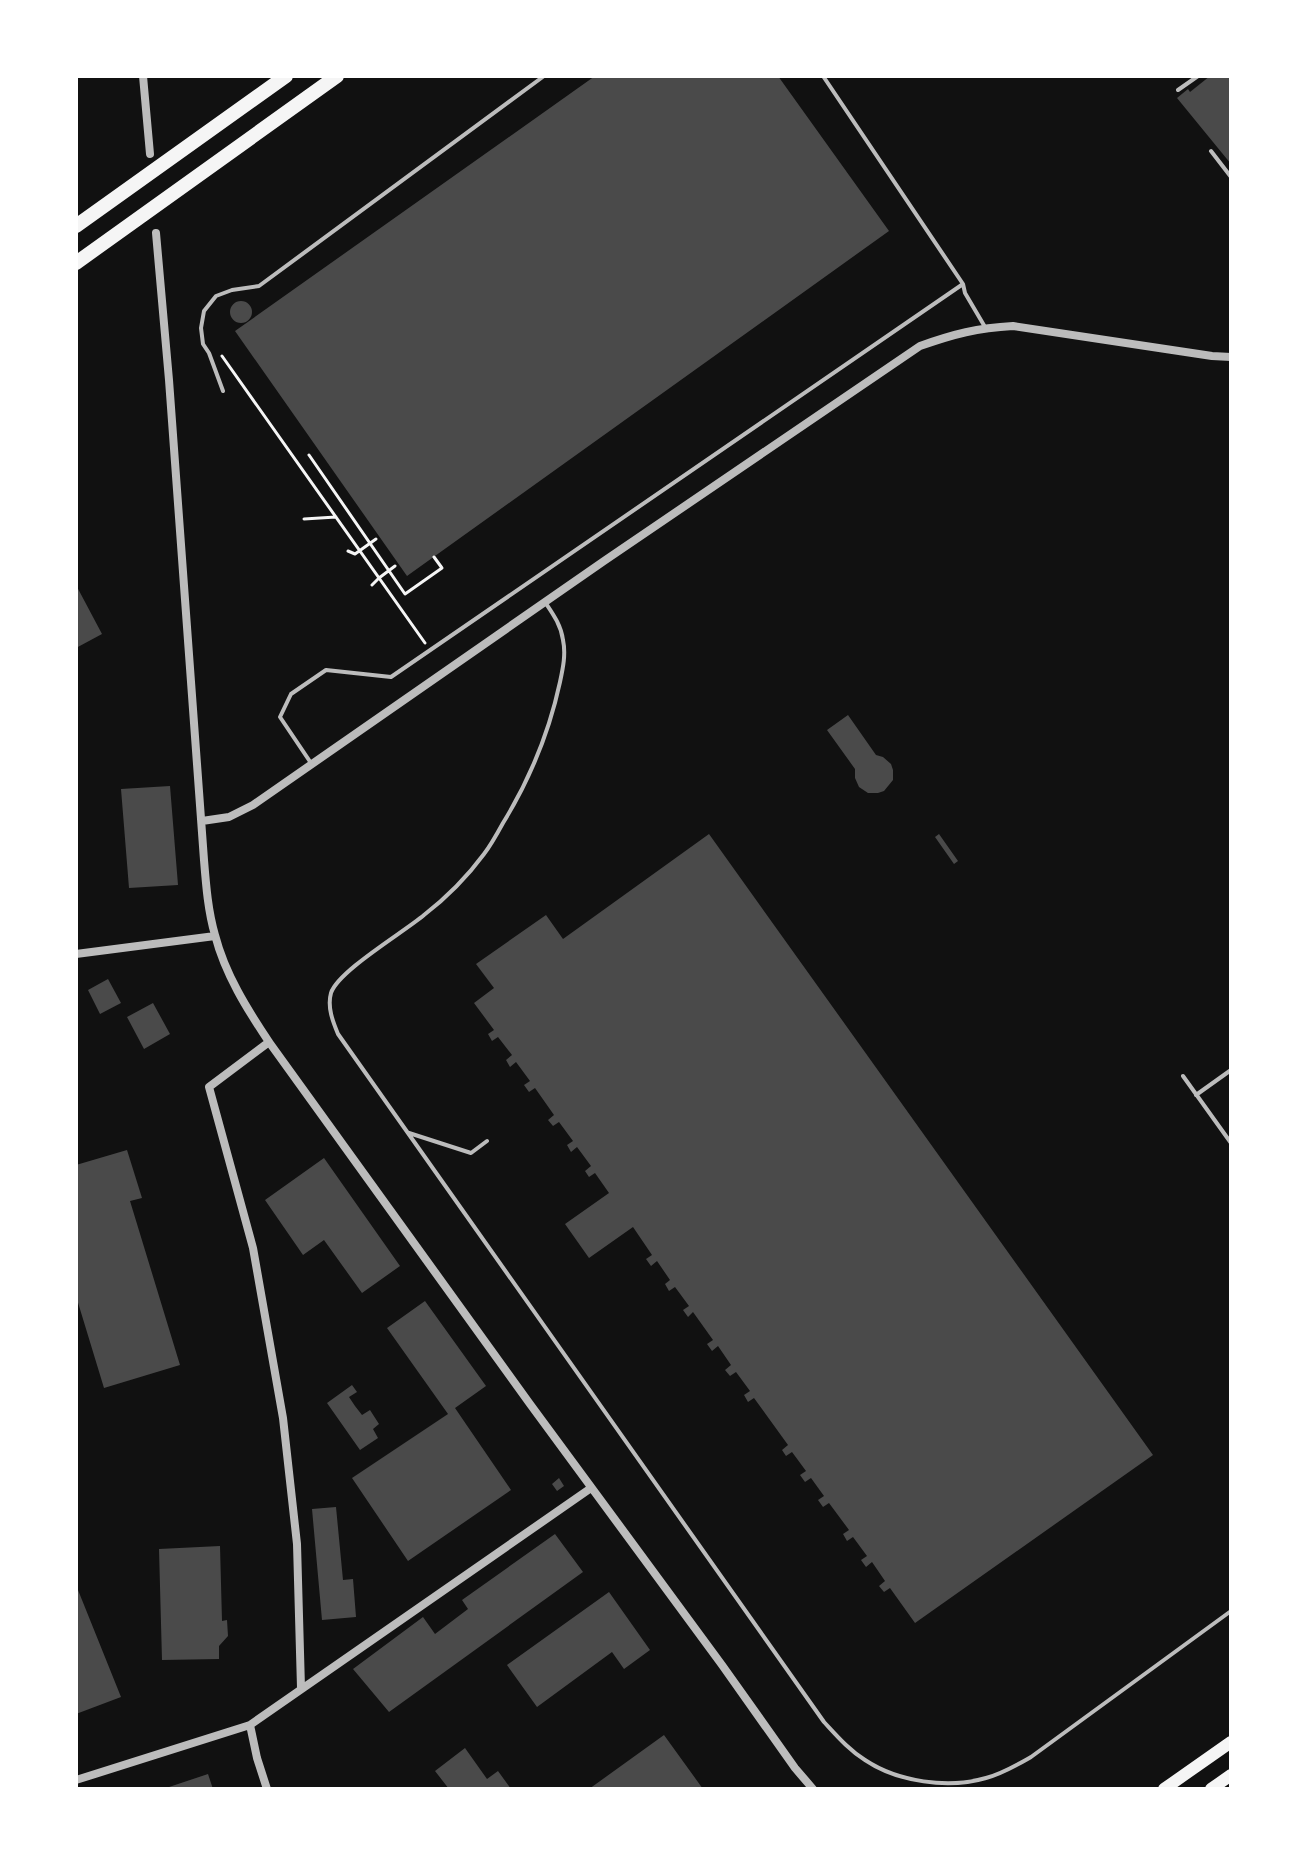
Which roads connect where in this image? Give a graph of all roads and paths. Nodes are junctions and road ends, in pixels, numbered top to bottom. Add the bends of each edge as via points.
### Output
1 (143, 76) edge
2 (286, 76) edge
3 (337, 76) edge
4 (544, 76) edge
5 (823, 76) edge
6 (1198, 76) edge
7 (1178, 90) dead end
8 (1211, 151) dead end
9 (150, 154) dead end
10 (1231, 177) edge
11 (76, 226) edge
12 (156, 233) dead end
13 (76, 263) edge
14 (963, 284) junction
15 (985, 327) junction
16 (222, 356) dead end
17 (1231, 357) edge
18 (223, 391) dead end
19 (309, 455) dead end
20 (336, 517) junction
21 (304, 519) dead end
22 (376, 539) dead end
23 (370, 543) junction
24 (348, 551) dead end
25 (360, 551) junction
26 (434, 557) dead end
27 (395, 566) dead end
28 (389, 570) junction
29 (379, 578) junction
30 (372, 585) dead end
31 (545, 602) junction
32 (430, 650) junction
33 (312, 764) junction
34 (202, 821) junction
35 (215, 936) junction
36 (76, 954) edge
37 (269, 1042) junction
38 (1231, 1070) edge
39 (1183, 1076) dead end
40 (1196, 1095) junction
41 (407, 1132) junction
42 (487, 1141) dead end
43 (1231, 1143) edge
44 (591, 1488) junction
45 (1231, 1611) edge
46 (301, 1688) junction
47 (250, 1725) junction
48 (1231, 1742) edge
49 (1231, 1775) edge
50 (76, 1780) edge
51 (267, 1789) edge
52 (813, 1789) edge
53 (1164, 1789) edge
54 (1211, 1789) edge

1 - 9 street
2 - 11 highway
3 - 13 highway
4 - 18 lane via 259,286 216,296 204,311 201,328
5 - 14 lane
6 - 7 lane
8 - 10 lane
12 - 34 street
14 - 15 lane
14 - 32 lane
15 - 17 street via 1013,326
15 - 31 street via 920,346
16 - 20 path
19 - 23 path
20 - 21 path
20 - 25 path
22 - 23 path
23 - 25 path
23 - 28 path
24 - 25 path
25 - 29 path
26 - 28 path via 442,568 405,594
27 - 28 path
28 - 29 path
29 - 30 path
29 - 32 path
31 - 33 street
31 - 41 lane via 559,623 563,669 553,713 517,801 485,854 457,885 343,976 331,993 330,1015 338,1034
32 - 33 lane via 391,677 326,670 291,694 280,717
33 - 34 street via 241,811
34 - 35 street
35 - 36 street
35 - 37 street via 233,982
37 - 44 street
37 - 46 street via 209,1087 253,1248 283,1418 297,1544
38 - 40 lane
39 - 40 lane
40 - 43 lane
41 - 42 lane via 471,1153
41 - 45 lane via 824,1722 867,1762 919,1781 984,1779 1031,1757
44 - 46 street
44 - 52 street
46 - 47 street
47 - 50 street
47 - 51 street
48 - 53 main road
49 - 54 main road

